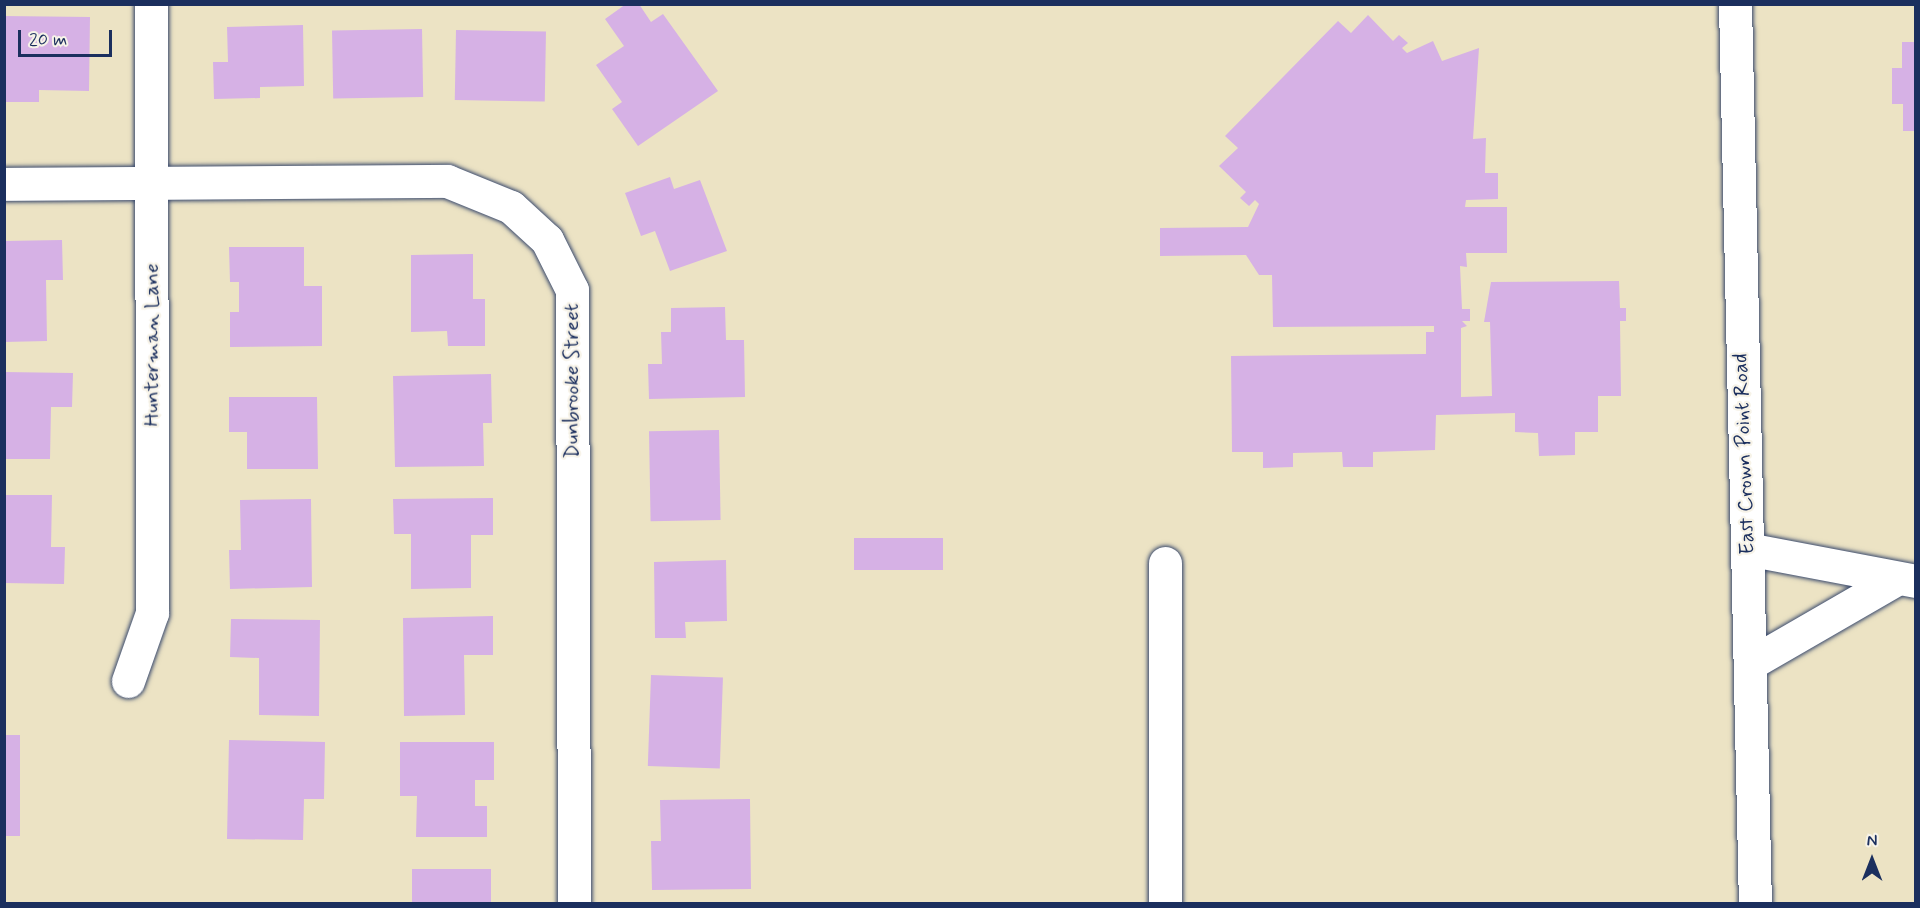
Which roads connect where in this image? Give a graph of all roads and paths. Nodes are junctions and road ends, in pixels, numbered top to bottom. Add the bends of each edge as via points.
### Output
1 (151, 4) edge
2 (1735, 4) edge
3 (152, 183) junction
4 (4, 184) edge
5 (1747, 549) junction
6 (1166, 563) dead end
7 (1904, 581) edge
8 (1751, 663) junction
9 (128, 681) dead end
10 (574, 903) edge
11 (1165, 903) edge
12 (1755, 903) edge

1 - 3 street, Hunterman Lane
2 - 5 street, East Crown Point Road
3 - 4 street, Dunbrooke Street
3 - 9 street, Hunterman Lane via 152,613
3 - 10 street, Dunbrooke Street via 447,181 511,207 547,240 572,290
5 - 7 street
5 - 8 street, East Crown Point Road
6 - 11 street
7 - 8 street
8 - 12 street, East Crown Point Road

